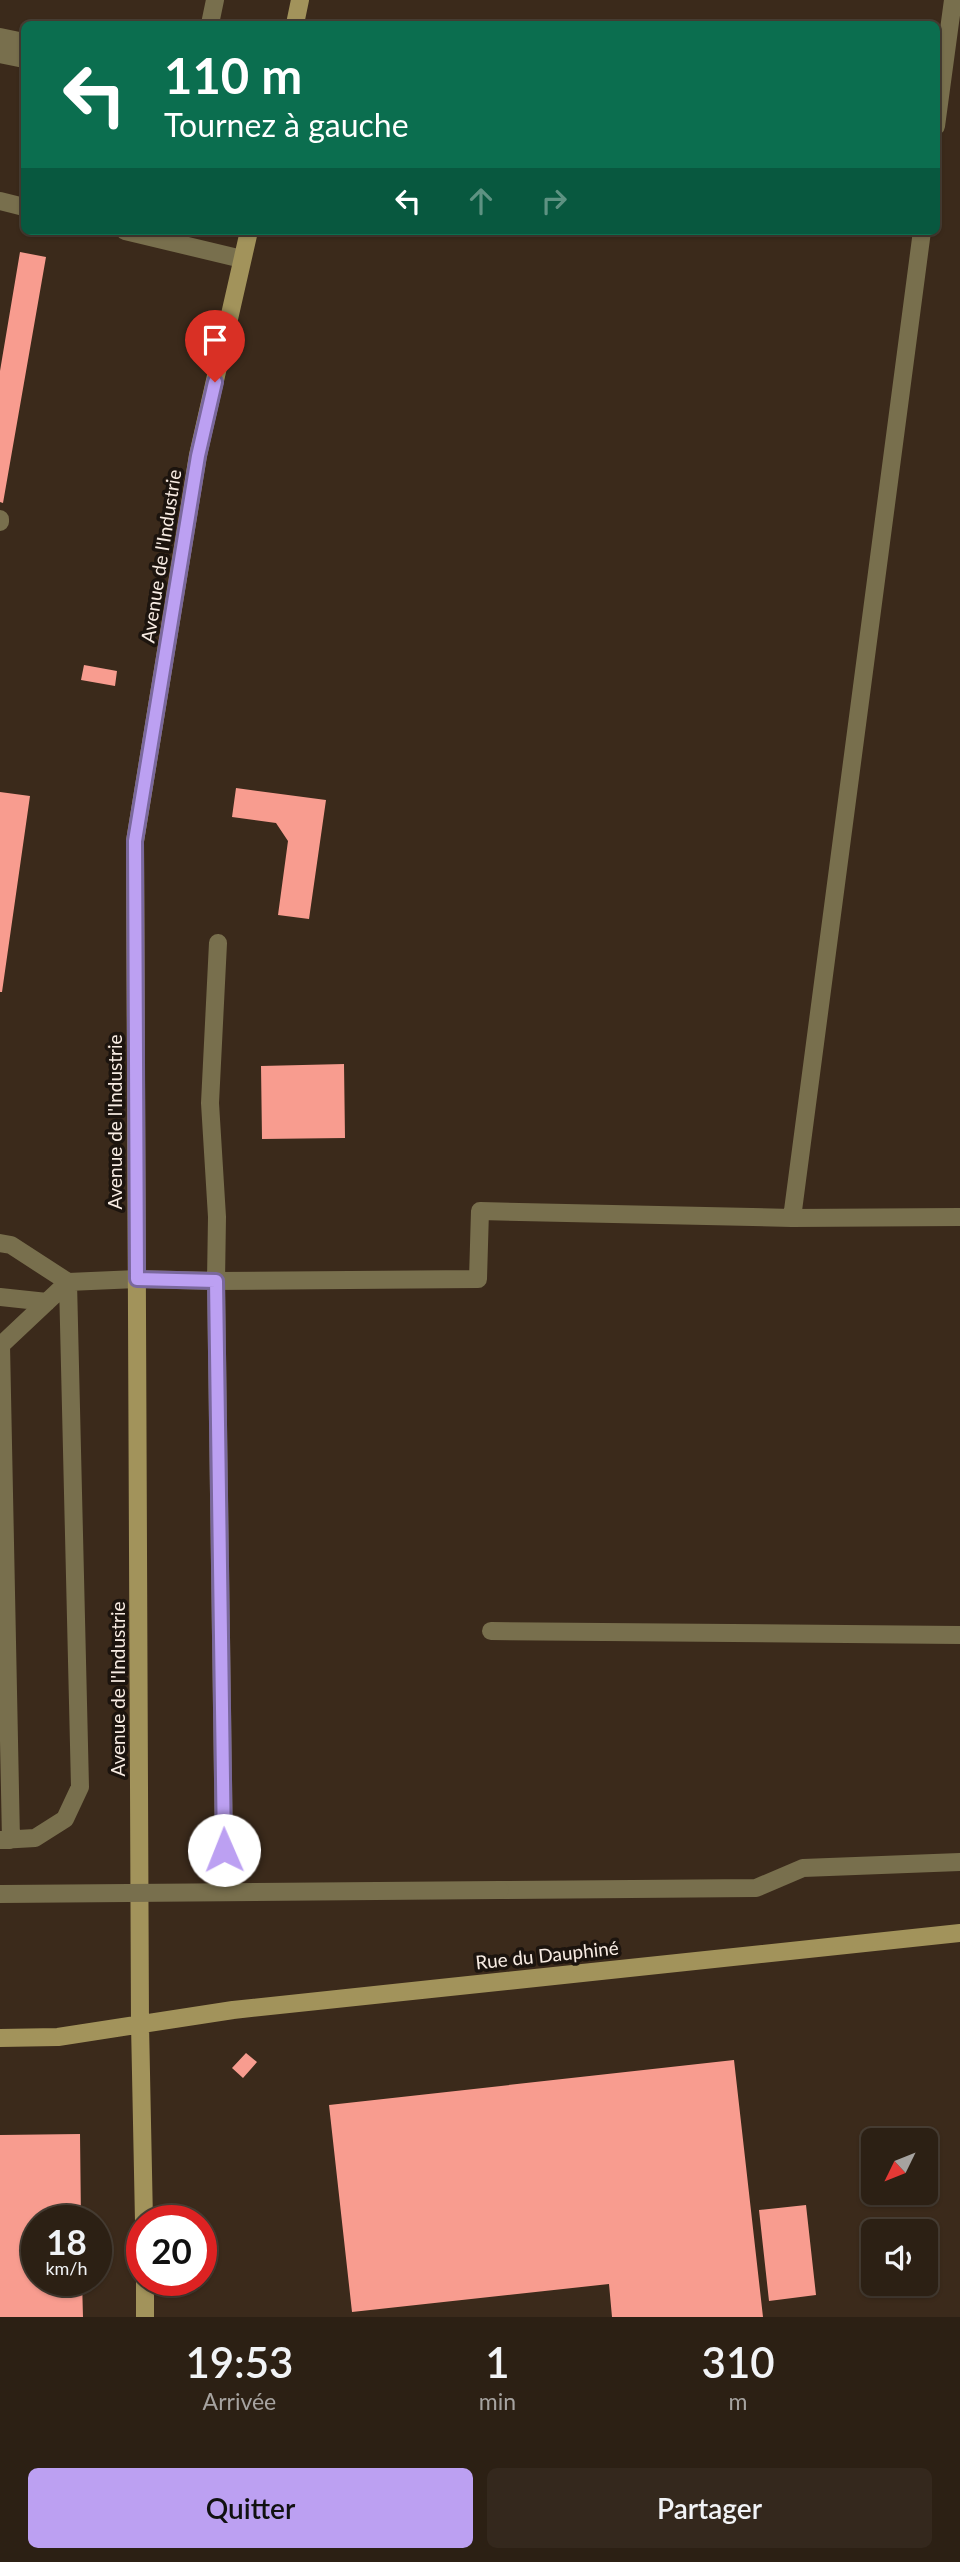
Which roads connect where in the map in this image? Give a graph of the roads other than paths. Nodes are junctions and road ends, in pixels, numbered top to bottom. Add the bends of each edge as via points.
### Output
1 (215, 0) edge
2 (300, 0) edge
3 (953, 0) edge
4 (211, 21) edge
5 (296, 21) edge
6 (0, 37) edge
7 (21, 41) edge
8 (0, 54) edge
9 (21, 58) edge
10 (940, 96) edge
11 (0, 201) edge
12 (21, 206) edge
13 (142, 235) edge
14 (247, 235) edge
15 (921, 235) edge
16 (242, 259) junction
17 (218, 943) dead end
18 (960, 1217) edge
19 (792, 1218) junction
20 (0, 1244) edge
21 (137, 1279) junction
22 (216, 1281) junction
23 (68, 1282) junction
24 (0, 1297) edge
25 (47, 1302) junction
26 (1, 1345) edge
27 (491, 1631) dead end
28 (960, 1635) edge
29 (6, 1840) edge
30 (224, 1850) dead end
31 (960, 1862) edge
32 (0, 1894) edge
33 (960, 1933) edge
34 (140, 2024) junction
35 (0, 2038) edge
36 (144, 2205) edge
37 (145, 2296) edge
38 (145, 2317) edge

1 - 4 lane
2 - 5 street
3 - 10 lane
6 - 7 lane
8 - 9 lane
11 - 12 lane
13 - 16 lane
14 - 16 street, Avenue de l'Industrie
15 - 19 lane
16 - 21 street, Avenue de l'Industrie via 198,456 135,841
17 - 22 lane via 210,1103
18 - 19 lane
19 - 22 lane via 480,1211 478,1279
20 - 23 lane via 11,1245
21 - 22 lane
21 - 23 lane
21 - 34 street, Avenue de l'Industrie
22 - 30 lane
23 - 25 lane
23 - 29 lane via 80,1787 65,1819 36,1838
24 - 25 lane
25 - 26 lane
26 - 29 lane
27 - 28 lane
31 - 32 lane, bridge via 803,1868 756,1888
33 - 34 street, Rue du Dauphiné via 233,2010
34 - 35 street, Rue du Dauphiné via 58,2037
34 - 36 street, Avenue de l'Industrie
37 - 38 street

